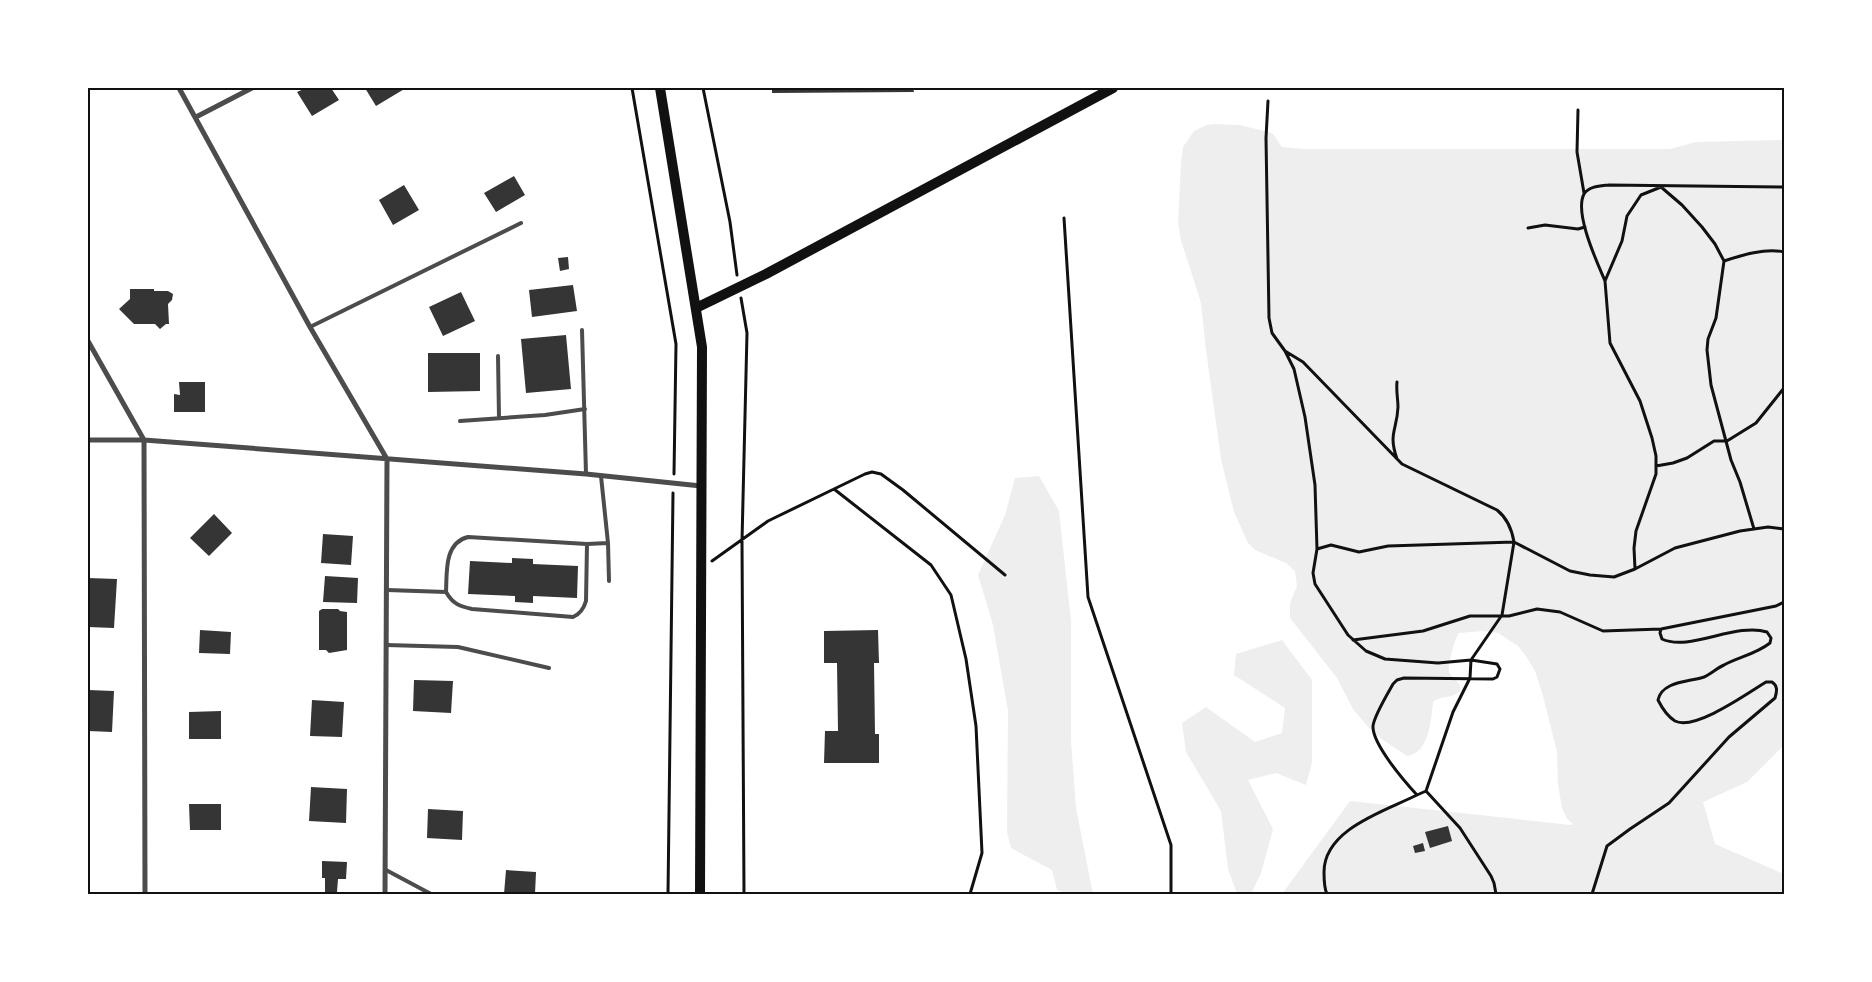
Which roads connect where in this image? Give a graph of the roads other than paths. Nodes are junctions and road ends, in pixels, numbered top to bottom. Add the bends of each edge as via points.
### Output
1 (179, 88) edge
2 (252, 88) edge
3 (660, 88) edge
4 (1113, 88) edge
5 (196, 117) junction
6 (522, 223) dead end
7 (696, 308) junction
8 (310, 327) junction
9 (582, 330) dead end
10 (88, 341) edge
11 (498, 356) dead end
12 (585, 409) junction
13 (499, 418) junction
14 (460, 421) dead end
15 (88, 440) edge
16 (144, 440) junction
17 (387, 459) junction
18 (586, 474) junction
19 (601, 476) junction
20 (702, 486) junction
21 (608, 543) junction
22 (587, 544) junction
23 (609, 581) dead end
24 (386, 590) junction
25 (446, 592) junction
26 (386, 645) junction
27 (549, 668) dead end
28 (386, 870) junction
29 (145, 894) edge
30 (385, 894) edge
31 (431, 894) edge
32 (700, 894) edge

1 - 5 street
2 - 5 street
3 - 7 main road
4 - 7 main road
5 - 8 street
6 - 8 lane
7 - 20 main road via 702,347
8 - 17 street
9 - 12 lane
10 - 16 street
11 - 13 lane
12 - 13 lane
12 - 18 lane
13 - 14 lane
15 - 16 street
16 - 17 street
16 - 29 street
17 - 18 street
17 - 24 street
18 - 19 street
19 - 20 street
19 - 21 lane
20 - 32 main road
21 - 22 lane
21 - 23 lane
22 - 25 lane via 460,539 449,555
22 - 25 lane via 586,601 584,608 573,617 472,610 452,602
24 - 25 lane
24 - 26 street
26 - 27 lane via 458,647
26 - 28 street
28 - 30 street
28 - 31 lane

